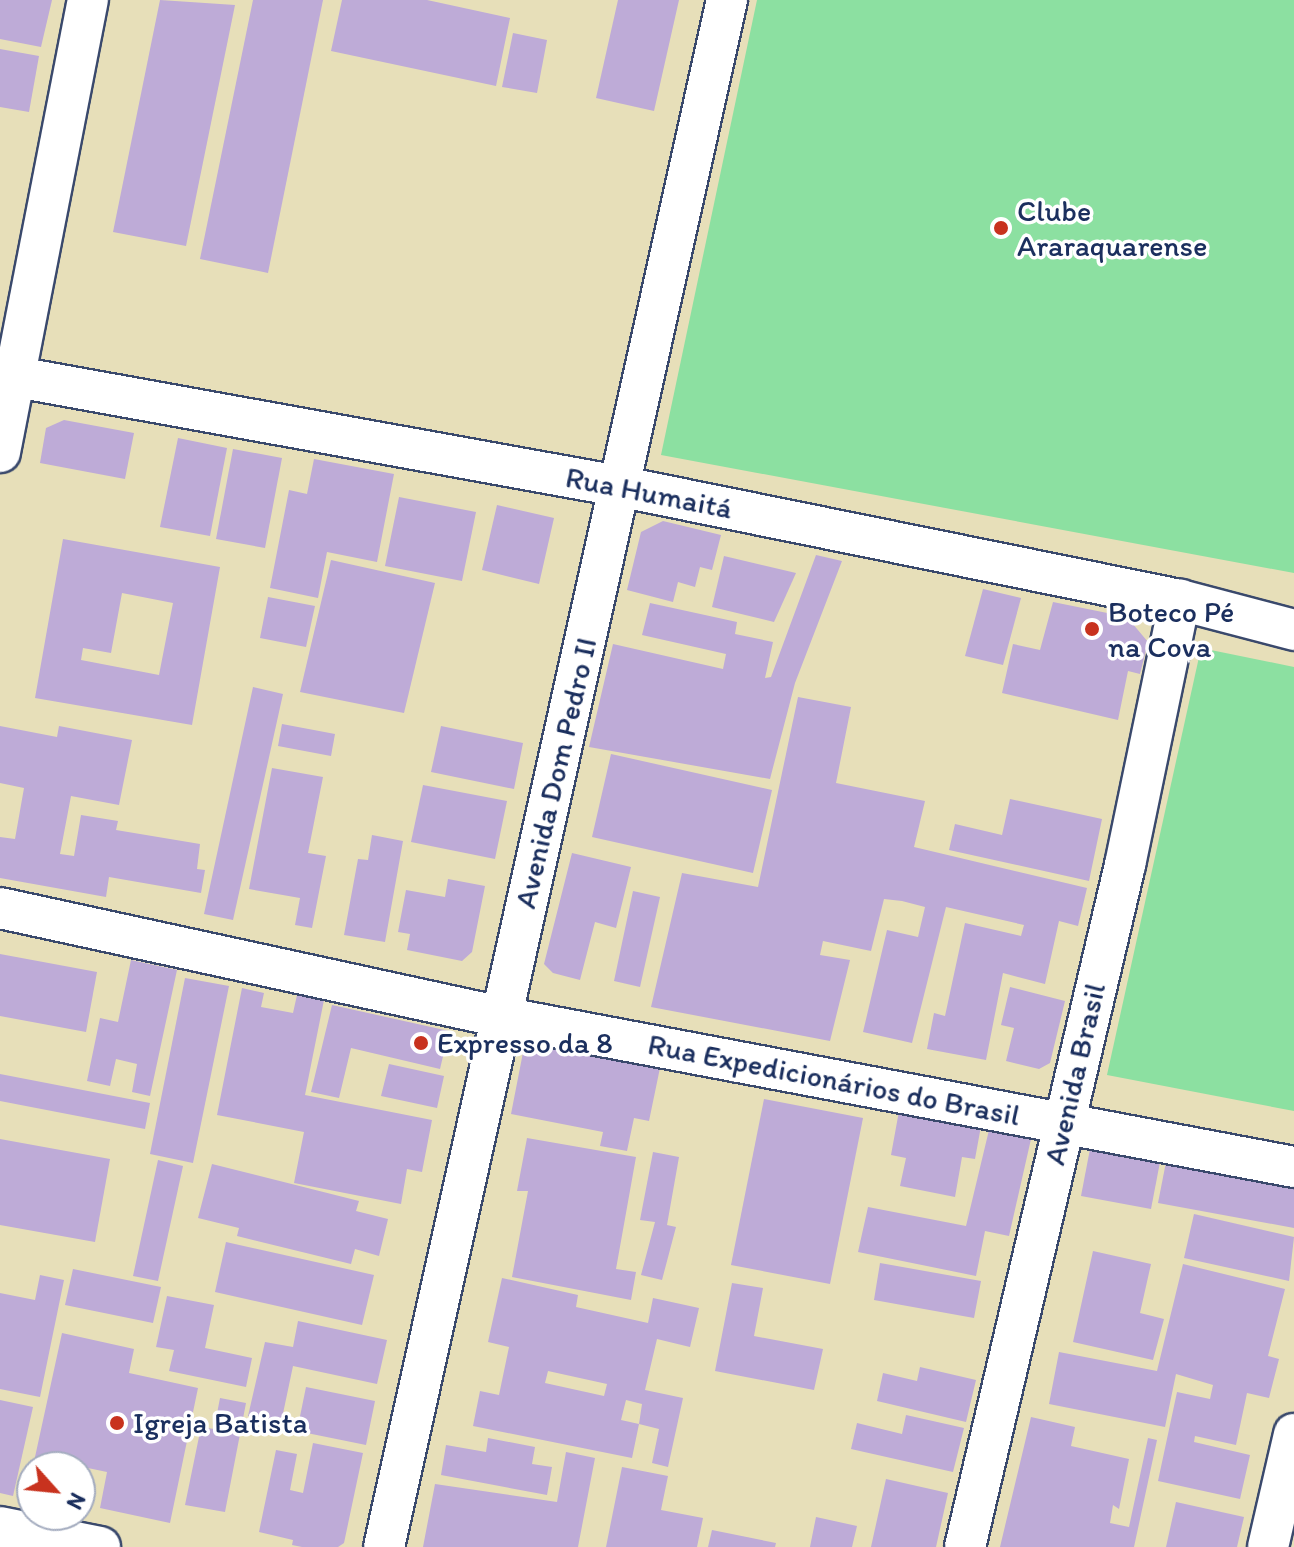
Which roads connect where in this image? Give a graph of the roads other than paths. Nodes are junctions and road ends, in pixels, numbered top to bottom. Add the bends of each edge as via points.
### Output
1 (88, 0) edge
2 (727, 0) edge
3 (8, 376) edge
4 (0, 452) edge
5 (618, 486) junction
6 (1180, 600) junction
7 (1294, 630) edge
8 (0, 908) edge
9 (501, 1017) junction
10 (1063, 1124) junction
11 (1294, 1167) edge
12 (1294, 1434) edge
13 (0, 1527) edge
14 (100, 1547) edge
15 (384, 1547) edge
16 (965, 1547) edge
17 (1268, 1547) edge

1 - 3 street
2 - 5 street, Avenida Dom Pedro II
3 - 4 street
3 - 5 street, Rua Humaitá
5 - 6 street, Rua Humaitá
5 - 9 street, Avenida Dom Pedro II
6 - 7 street, Rua Humaitá
6 - 10 street, Avenida Brasil
8 - 9 street, Rua Expedicionários do Brasil
9 - 10 street, Rua Expedicionários do Brasil
9 - 15 street, Avenida Dom Pedro II
10 - 11 street, Rua Expedicionários do Brasil
10 - 16 street, Avenida Brasil
12 - 17 street
13 - 14 street

